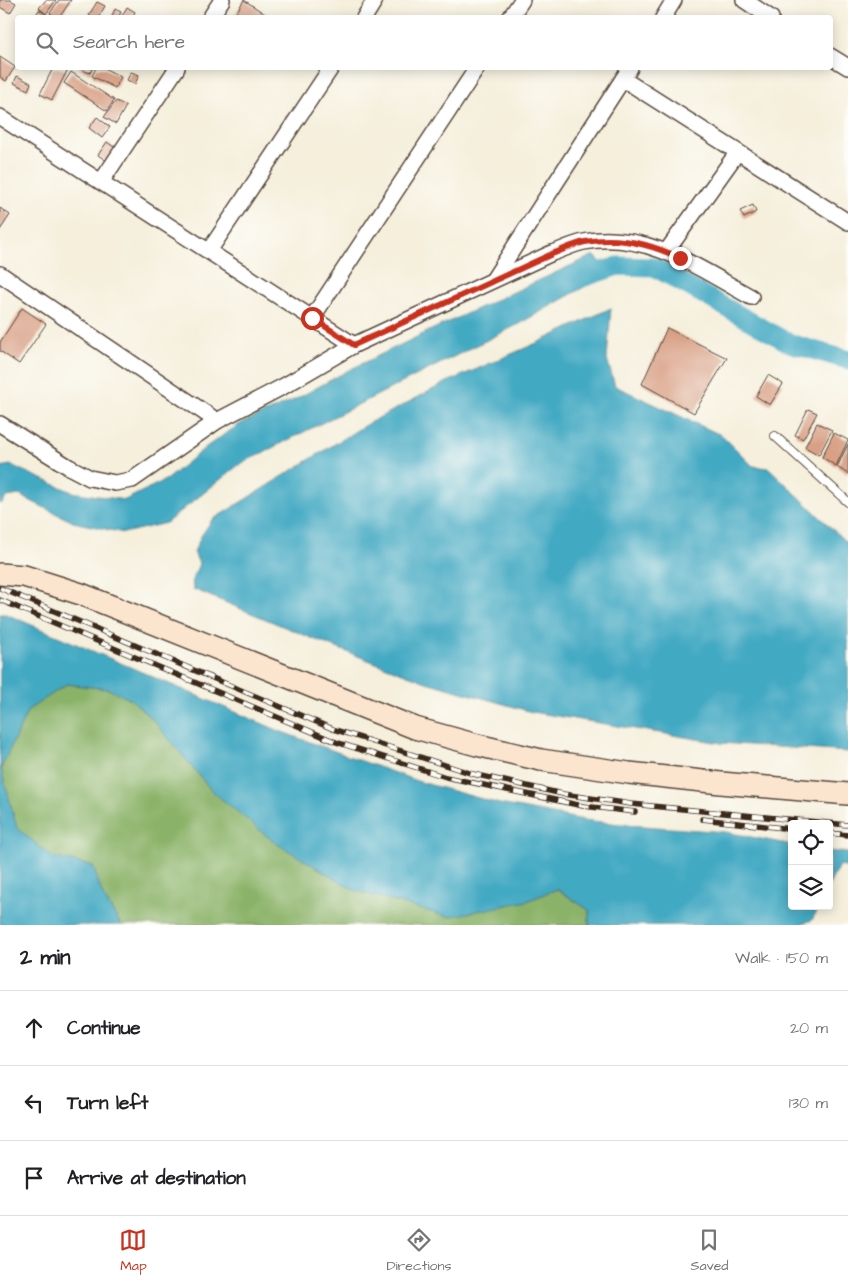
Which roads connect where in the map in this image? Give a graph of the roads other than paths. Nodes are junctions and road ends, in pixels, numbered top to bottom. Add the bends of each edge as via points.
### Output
1 (222, 0) edge
2 (375, 0) edge
3 (522, 0) edge
4 (674, 0) edge
5 (744, 0) edge
6 (212, 15) edge
7 (366, 15) edge
8 (512, 15) edge
9 (665, 15) edge
10 (766, 15) edge
11 (833, 58) edge
12 (848, 67) edge
13 (176, 70) edge
14 (330, 70) edge
15 (476, 70) edge
16 (627, 73) edge
17 (0, 116) edge
18 (737, 152) junction
19 (101, 182) junction
20 (848, 222) edge
21 (209, 251) junction
22 (666, 252) junction
23 (0, 274) edge
24 (493, 280) junction
25 (751, 297) dead end
26 (312, 318) junction
27 (354, 345) junction
28 (217, 421) junction
29 (0, 424) edge
30 (776, 436) dead end
31 (848, 502) edge
32 (2, 572) edge
33 (848, 794) edge

1 - 6 street
2 - 7 street
3 - 8 street
4 - 9 street
5 - 10 street
11 - 12 street
13 - 19 street
14 - 21 street
15 - 26 street
16 - 18 street
16 - 24 street
17 - 19 street
18 - 20 street
18 - 22 street
19 - 21 street
21 - 26 street
22 - 24 street via 627,242 583,242
22 - 25 street
23 - 28 street
24 - 27 street
26 - 27 street
27 - 28 street
28 - 29 street via 132,480 115,483 80,473
30 - 31 lane
32 - 33 main road via 81,594 415,728 541,760 629,773

